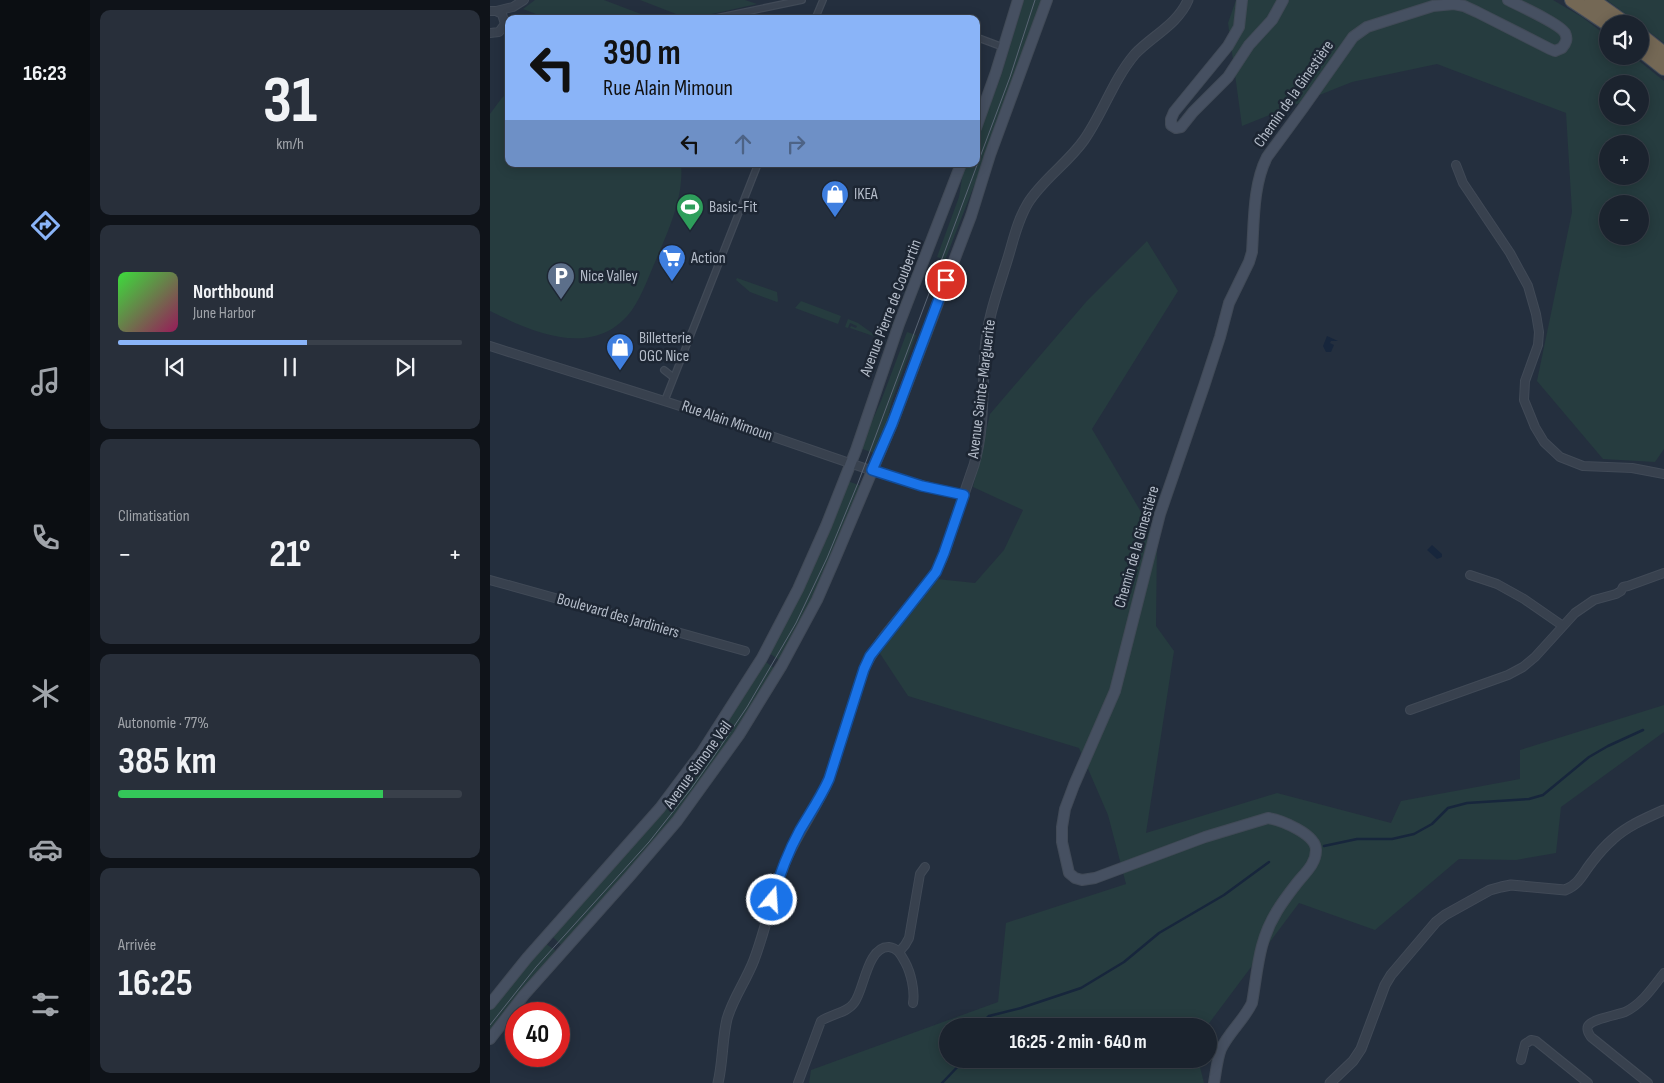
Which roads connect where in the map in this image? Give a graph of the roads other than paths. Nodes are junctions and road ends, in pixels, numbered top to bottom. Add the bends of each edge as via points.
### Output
1 (524, 0) edge
2 (802, 0) edge
3 (823, 0) edge
4 (1018, 0) edge
5 (1047, 0) edge
6 (1188, 0) edge
7 (1242, 0) edge
8 (1283, 0) edge
9 (1508, 0) edge
10 (1572, 0) edge
11 (1592, 0) edge
12 (513, 7) junction
13 (493, 11) edge
14 (509, 15) edge
15 (731, 15) edge
16 (817, 15) edge
17 (1613, 15) edge
18 (1599, 18) edge
19 (504, 27) joint
20 (490, 33) edge
21 (980, 38) edge
22 (1649, 42) edge
23 (1000, 46) dead end
24 (1664, 54) edge
25 (1649, 56) edge
26 (1664, 68) edge
27 (980, 117) edge
28 (1456, 165) dead end
29 (757, 167) edge
30 (959, 167) edge
31 (490, 346) edge
32 (664, 370) dead end
33 (673, 377) junction
34 (665, 400) junction
35 (851, 463) junction
36 (872, 470) junction
37 (1664, 474) edge
38 (964, 495) junction
39 (1664, 573) edge
40 (1470, 575) dead end
41 (490, 580) edge
42 (1563, 626) junction
43 (745, 651) dead end
44 (1410, 710) dead end
45 (1664, 810) edge
46 (925, 866) dead end
47 (899, 952) junction
48 (1664, 973) edge
49 (913, 1003) dead end
50 (490, 1004) edge
51 (490, 1039) edge
52 (1521, 1060) dead end
53 (718, 1083) edge
54 (798, 1083) edge
55 (1214, 1083) edge
56 (1330, 1083) edge
57 (1588, 1083) edge
58 (1648, 1083) edge

1 - 12 street
2 - 15 street
3 - 16 street
4 - 27 main road
5 - 36 main road via 971,216
6 - 38 street, Avenue Sainte-Marguerite via 1176,19 1134,56 1084,140 1040,187 1021,218 991,314 980,437
7 - 8 main road via 1239,27 1228,46 1174,112 1171,125 1176,128 1181,127 1228,77 1249,45 1272,20
9 - 55 main road, Chemin de la Ginestière via 1559,27 1567,39 1562,48 1550,50 1477,12 1454,4 1433,6 1367,27 1353,36 1262,166 1249,262 1229,303 1160,514 1115,691 1065,809 1062,842 1069,873 1082,880 1268,818 1288,824 1314,843 1314,861 1285,898 1261,944 1252,1003 1222,1048
10 - 18 highway
11 - 17 highway
12 - 13 street
12 - 14 street
13 - 19 street via 504,17
19 - 20 street via 499,32
21 - 23 street
22 - 24 highway
25 - 26 highway
28 - 37 street via 1463,183 1528,286 1539,332 1538,345 1525,381 1524,400 1544,442 1560,457 1583,466 1632,468
29 - 33 street
30 - 35 main road, Avenue Pierre de Coubertin
31 - 34 street, Rue Alain Mimoun
32 - 33 street
33 - 34 street
34 - 35 street, Rue Alain Mimoun
35 - 36 street, Rue Alain Mimoun
35 - 50 main road, Avenue Simone Veil via 798,589 762,658 721,723 660,808
36 - 38 street, Rue Alain Mimoun
36 - 51 main road, Avenue Simone Veil via 817,600 739,735 661,840 530,987
38 - 53 street, Avenue Sainte-Marguerite via 936,572 880,642 864,669 829,779 788,856 753,961 731,1005
39 - 42 street via 1594,600
40 - 42 street via 1497,584
41 - 43 street, Boulevard des Jardiniers
42 - 44 street via 1523,667
45 - 56 street via 1614,838 1571,888 1501,887 1440,918 1391,975 1361,1049
46 - 47 street via 920,874 908,938
47 - 49 street via 907,966 915,995
47 - 54 street via 887,947 879,950 854,1004 820,1021
48 - 58 street via 1634,1006 1588,1026 1591,1037
52 - 57 street via 1525,1044 1536,1040

